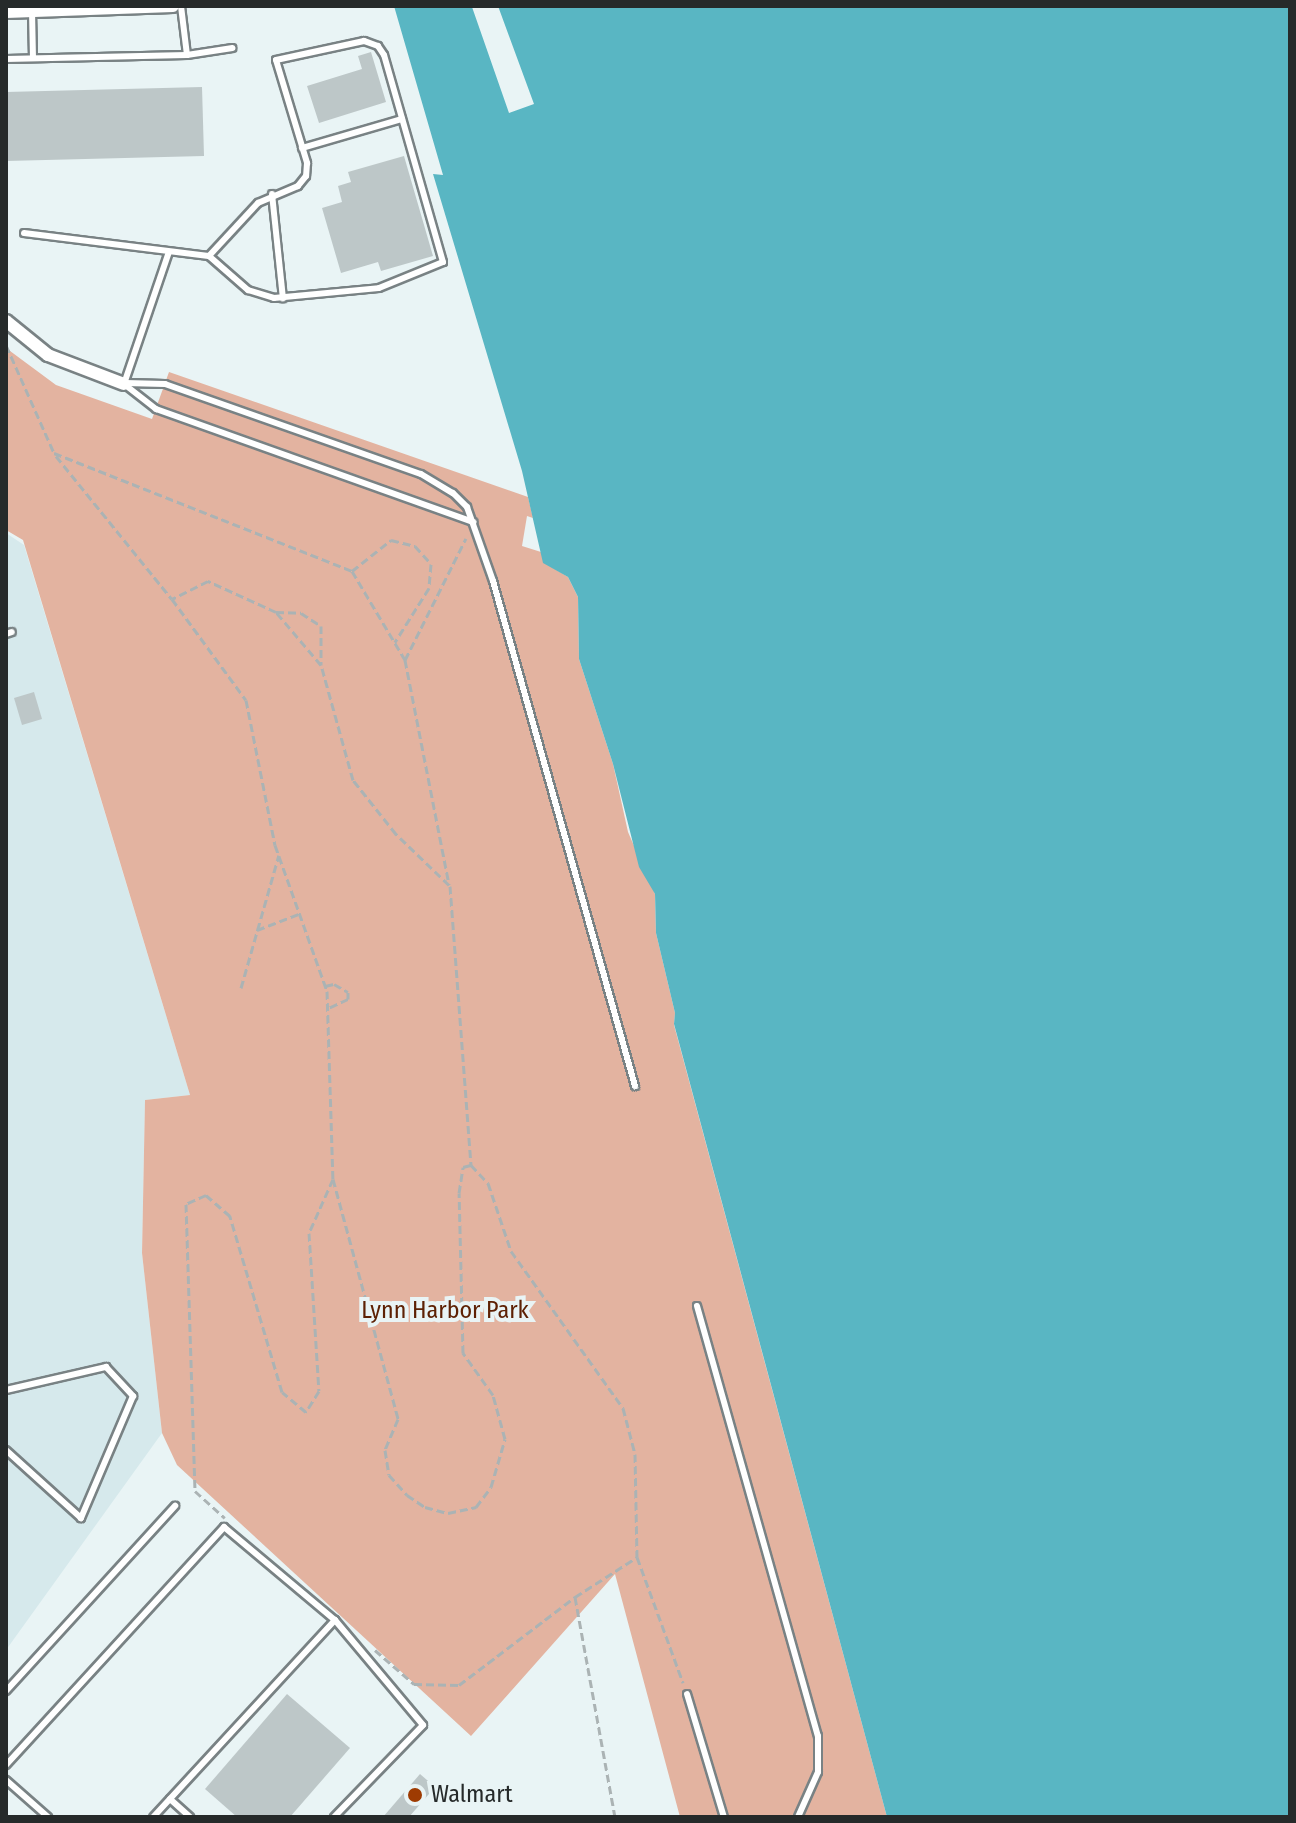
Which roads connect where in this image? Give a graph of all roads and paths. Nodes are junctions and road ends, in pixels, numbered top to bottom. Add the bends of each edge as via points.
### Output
1 (172, 6) edge
2 (181, 6) edge
3 (32, 11) junction
4 (6, 12) edge
5 (232, 48) dead end
6 (187, 55) junction
7 (33, 58) junction
8 (6, 59) edge
9 (402, 119) junction
10 (302, 148) junction
11 (272, 194) junction
12 (24, 233) dead end
13 (169, 252) junction
14 (209, 256) junction
15 (283, 298) junction
16 (6, 321) edge
17 (6, 345) edge
18 (124, 384) junction
19 (54, 453) junction
20 (474, 522) junction
21 (352, 571) junction
22 (172, 599) junction
23 (276, 612) junction
24 (395, 642) junction
25 (405, 660) junction
26 (321, 665) junction
27 (279, 855) junction
28 (449, 885) junction
29 (299, 914) junction
30 (257, 930) junction
31 (325, 986) junction
32 (241, 988) dead end
33 (327, 1009) junction
34 (635, 1086) dead end
35 (471, 1165) junction
36 (333, 1179) junction
37 (697, 1306) dead end
38 (6, 1390) edge
39 (6, 1450) edge
40 (175, 1506) dead end
41 (230, 1522) dead end
42 (637, 1557) junction
43 (575, 1597) junction
44 (335, 1620) junction
45 (368, 1643) dead end
46 (6, 1691) edge
47 (687, 1694) joint
48 (6, 1765) edge
49 (6, 1780) edge
50 (170, 1799) junction
51 (48, 1817) edge
52 (153, 1817) edge
53 (190, 1817) edge
54 (334, 1817) edge
55 (615, 1817) edge
56 (724, 1817) edge
57 (798, 1817) edge

1 - 3 street
2 - 6 lane
3 - 4 street
3 - 7 lane
5 - 6 lane
6 - 7 lane
7 - 8 lane
9 - 10 lane
9 - 10 lane via 384,55 373,43 314,49 276,60
9 - 15 lane via 443,262 379,288
10 - 11 lane via 308,170 303,181
11 - 14 lane
11 - 15 lane
12 - 13 lane
13 - 14 lane
13 - 18 lane
14 - 15 lane via 248,290
16 - 18 street via 48,355
17 - 19 path
18 - 20 lane via 156,409
18 - 20 lane via 165,384 421,474 461,500
19 - 21 path
19 - 22 path
20 - 25 path
20 - 34 lane
21 - 24 path
21 - 24 path via 391,540 415,546 431,564 429,588
22 - 23 path via 208,581
22 - 27 path via 246,700
23 - 26 path
23 - 26 path via 301,613 321,626
24 - 25 path
25 - 28 path
26 - 28 path via 353,780 396,834
27 - 29 path
27 - 30 path
28 - 35 path
29 - 30 path
29 - 31 path
30 - 32 path
31 - 33 path
31 - 33 path via 334,984 348,992 348,999
33 - 36 path
35 - 36 path via 463,1167 459,1193 463,1353 493,1395 505,1439 491,1487 476,1507 448,1513 425,1507 389,1475 385,1450 398,1419
35 - 42 path via 488,1183 511,1251 623,1408 635,1454
36 - 41 path via 309,1233 319,1391 306,1412 282,1392 230,1216 206,1195 186,1204 195,1491
37 - 57 lane via 818,1736 818,1772
38 - 39 lane via 106,1367 133,1396 81,1518
40 - 46 lane
42 - 43 path
42 - 47 path
43 - 45 path via 459,1685 414,1684
43 - 55 path
44 - 48 lane via 224,1527
44 - 50 lane
44 - 54 lane via 423,1725
47 - 56 lane
49 - 51 lane
50 - 52 lane
50 - 53 lane

